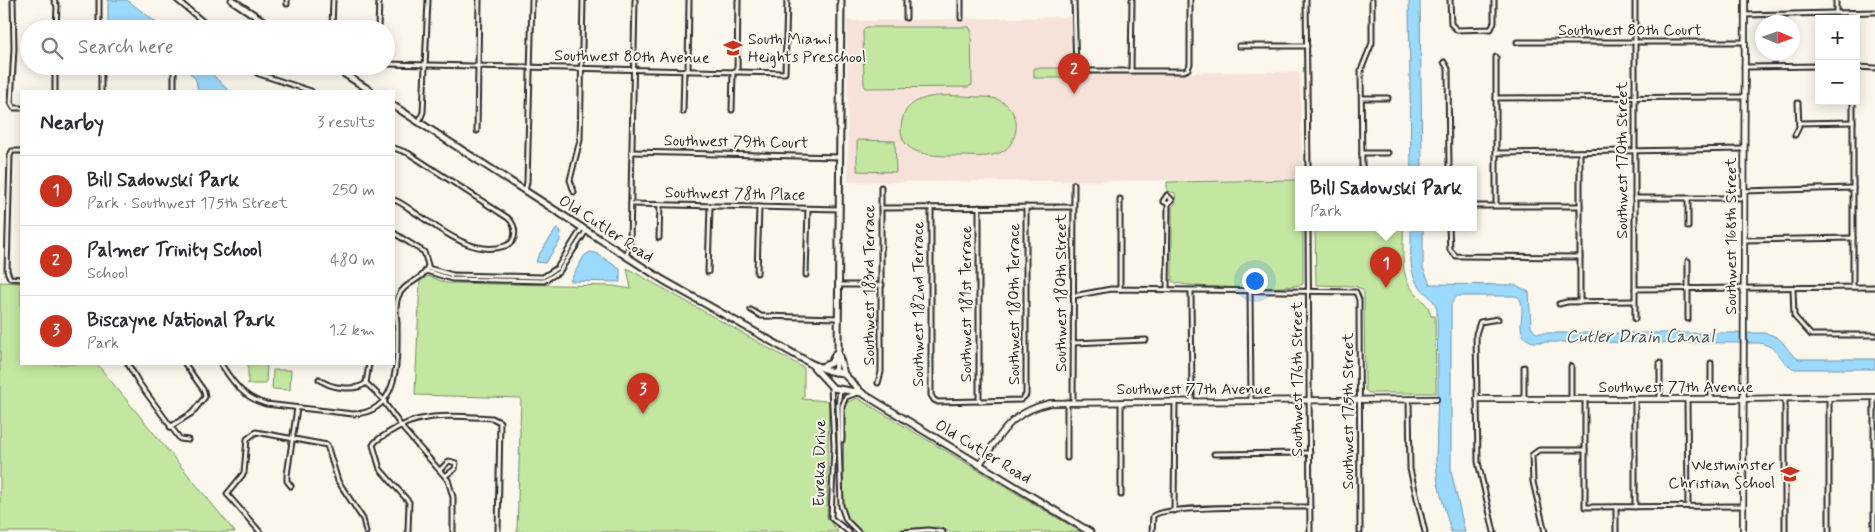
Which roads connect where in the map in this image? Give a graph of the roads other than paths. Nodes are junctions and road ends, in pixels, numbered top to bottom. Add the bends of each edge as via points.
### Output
1 (14, 0) edge
2 (99, 0) edge
3 (177, 0) edge
4 (232, 0) edge
5 (333, 0) edge
6 (379, 0) edge
7 (428, 0) edge
8 (479, 0) edge
9 (532, 0) edge
10 (583, 0) edge
11 (635, 0) edge
12 (689, 0) edge
13 (738, 0) edge
14 (787, 0) edge
15 (841, 0) edge
16 (906, 0) edge
17 (961, 0) edge
18 (1074, 0) edge
19 (1132, 0) edge
20 (1190, 0) edge
21 (1306, 0) edge
22 (1372, 0) edge
23 (1450, 0) edge
24 (1494, 0) edge
25 (1635, 0) edge
26 (1745, 0) edge
27 (1836, 0) edge
28 (55, 1) edge
29 (1875, 12) edge
30 (1836, 13) junction
31 (1745, 15) junction
32 (906, 18) dead end
33 (961, 18) dead end
34 (56, 20) edge
35 (99, 20) edge
36 (201, 20) edge
37 (262, 20) edge
38 (332, 20) edge
39 (378, 20) edge
40 (1517, 42) dead end
41 (1635, 42) junction
42 (1744, 42) junction
43 (1239, 46) dead end
44 (1307, 46) junction
45 (1496, 58) dead end
46 (1444, 62) dead end
47 (395, 64) edge
48 (424, 64) junction
49 (478, 66) junction
50 (1815, 66) edge
51 (1744, 67) junction
52 (1860, 67) edge
53 (530, 68) junction
54 (1875, 68) edge
55 (581, 69) junction
56 (633, 70) junction
57 (686, 71) junction
58 (1132, 71) junction
59 (732, 72) junction
60 (737, 72) junction
61 (55, 75) edge
62 (101, 75) edge
63 (174, 75) edge
64 (262, 75) edge
65 (346, 75) edge
66 (55, 90) edge
67 (101, 90) edge
68 (174, 90) edge
69 (308, 90) edge
70 (369, 90) edge
71 (1634, 97) junction
72 (1744, 97) junction
73 (1362, 98) junction
74 (1388, 98) dead end
75 (1496, 98) junction
76 (1798, 104) dead end
77 (1853, 105) edge
78 (395, 107) edge
79 (20, 108) edge
80 (732, 110) dead end
81 (683, 112) dead end
82 (419, 122) junction
83 (1853, 122) junction
84 (1799, 123) junction
85 (477, 131) dead end
86 (1795, 135) dead end
87 (395, 148) edge
88 (1744, 149) junction
89 (20, 150) edge
90 (1634, 151) junction
91 (632, 152) junction
92 (1362, 153) junction
93 (1388, 153) dead end
94 (1496, 153) junction
95 (1580, 153) junction
96 (840, 157) junction
97 (1308, 166) edge
98 (1362, 166) edge
99 (1449, 166) edge
100 (1074, 184) dead end
101 (881, 187) dead end
102 (1853, 188) junction
103 (1744, 190) junction
104 (524, 191) junction
105 (574, 192) dead end
106 (1635, 198) junction
107 (1688, 198) junction
108 (1744, 198) junction
109 (1120, 199) dead end
110 (395, 201) edge
111 (631, 204) junction
112 (1168, 204) dead end
113 (660, 205) junction
114 (710, 206) junction
115 (1477, 206) edge
116 (1496, 206) junction
117 (1580, 206) junction
118 (759, 207) junction
119 (978, 207) junction
120 (1026, 207) junction
121 (1074, 207) junction
122 (808, 208) junction
123 (881, 208) junction
124 (931, 208) junction
125 (839, 209) junction
126 (1688, 227) dead end
127 (584, 230) junction
128 (1308, 231) edge
129 (1449, 231) edge
130 (395, 234) edge
131 (659, 238) dead end
132 (1853, 238) junction
133 (1743, 240) junction
134 (626, 256) junction
135 (1580, 257) junction
136 (1688, 261) dead end
137 (427, 270) junction
138 (708, 272) dead end
139 (757, 272) dead end
140 (806, 275) dead end
141 (20, 279) edge
142 (839, 285) junction
143 (882, 285) junction
144 (1853, 287) junction
145 (1875, 287) edge
146 (1120, 289) junction
147 (1167, 289) junction
148 (1688, 289) junction
149 (1743, 289) junction
150 (1793, 289) junction
151 (1250, 290) junction
152 (1309, 290) junction
153 (1635, 290) junction
154 (1191, 291) junction
155 (1073, 296) junction
156 (1634, 301) junction
157 (1580, 302) junction
158 (1558, 304) dead end
159 (751, 310) dead end
160 (395, 315) edge
161 (838, 318) junction
162 (1498, 319) dead end
163 (1634, 319) dead end
164 (1688, 319) dead end
165 (1875, 334) edge
166 (1146, 340) dead end
167 (1073, 343) junction
168 (838, 350) junction
169 (810, 363) junction
170 (1660, 363) dead end
171 (1711, 363) dead end
172 (129, 365) edge
173 (185, 365) edge
174 (221, 365) edge
175 (369, 365) edge
176 (1571, 366) dead end
177 (821, 367) junction
178 (1524, 367) dead end
179 (835, 372) junction
180 (845, 376) junction
181 (319, 379) dead end
182 (366, 383) junction
183 (878, 383) dead end
184 (830, 384) junction
185 (841, 389) junction
186 (860, 393) junction
187 (1875, 397) edge
188 (1785, 398) junction
189 (1829, 398) junction
190 (1360, 399) junction
191 (1409, 399) junction
192 (1436, 399) dead end
193 (1477, 399) junction
194 (1524, 399) junction
195 (1572, 399) junction
196 (1635, 399) junction
197 (1687, 399) junction
198 (1711, 399) junction
199 (1743, 399) junction
200 (1310, 400) junction
201 (1586, 400) junction
202 (1660, 400) junction
203 (384, 401) junction
204 (979, 401) junction
205 (1121, 401) junction
206 (1174, 401) junction
207 (1192, 401) junction
208 (1251, 401) junction
209 (1067, 402) junction
210 (1074, 402) junction
211 (297, 408) junction
212 (400, 425) junction
213 (170, 427) junction
214 (291, 439) junction
215 (188, 440) dead end
216 (841, 443) junction
217 (1586, 450) junction
218 (1875, 452) edge
219 (1310, 453) junction
220 (1214, 454) dead end
221 (1068, 458) dead end
222 (979, 465) junction
223 (440, 470) junction
224 (445, 476) junction
225 (291, 486) dead end
226 (1121, 496) dead end
227 (1875, 505) edge
228 (1688, 506) junction
229 (1743, 506) junction
230 (1310, 507) junction
231 (1616, 507) junction
232 (1634, 507) junction
233 (1174, 511) junction
234 (845, 519) junction
235 (839, 524) junction
236 (260, 532) edge
237 (366, 532) edge
238 (408, 532) edge
239 (453, 532) edge
240 (498, 532) edge
241 (849, 532) edge
242 (858, 532) edge
243 (906, 532) edge
244 (943, 532) edge
245 (1090, 532) edge
246 (1152, 532) edge
247 (1310, 532) edge
248 (1360, 532) edge
249 (1425, 532) edge
250 (1494, 532) edge
251 (1545, 532) edge
252 (1616, 532) edge
253 (1743, 532) edge
254 (1785, 532) edge
255 (1829, 532) edge
256 (1874, 532) edge

1 - 79 street via 12,107
2 - 35 street
3 - 36 street
4 - 37 main road
5 - 38 street
6 - 39 street
7 - 48 street
8 - 49 street
9 - 53 street
10 - 55 street
11 - 56 street
12 - 57 street
13 - 60 street
14 - 60 street, Southwest 80th Avenue via 785,73
15 - 96 main road
16 - 32 street
17 - 33 street
18 - 58 street via 1076,71
19 - 58 street
20 - 58 street via 1188,69
21 - 44 street
22 - 73 street via 1372,44 1362,66
23 - 24 street via 1452,28 1457,30 1491,28
25 - 41 street, Southwest 170th Street
26 - 31 street, Southwest 168th Street
27 - 30 street
28 - 34 street
29 - 30 street
30 - 31 street
31 - 42 street, Southwest 168th Street
40 - 41 street, Southwest 80th Court
41 - 42 street, Southwest 80th Court
41 - 71 street, Southwest 170th Street
42 - 51 street, Southwest 168th Street
43 - 44 street
44 - 97 street
45 - 75 street
46 - 99 street via 1448,69
47 - 48 street
48 - 49 street, Southwest 80th Avenue
48 - 82 street via 423,112
49 - 53 street, Southwest 80th Avenue
49 - 85 street
50 - 51 street
51 - 72 street, Southwest 168th Street
52 - 54 street
53 - 55 street, Southwest 80th Avenue
53 - 104 street via 527,182
55 - 56 street, Southwest 80th Avenue
55 - 105 street via 580,144 570,180
56 - 57 street, Southwest 80th Avenue
56 - 91 street
57 - 59 street, Southwest 80th Avenue
57 - 81 street
59 - 60 street, Southwest 80th Avenue
59 - 80 street
61 - 66 street
62 - 67 street
63 - 68 street
64 - 69 street
65 - 70 main road
71 - 72 street
71 - 75 street
71 - 90 street, Southwest 170th Street
72 - 88 street, Southwest 168th Street
73 - 74 street
73 - 92 street
75 - 94 street
76 - 84 street
77 - 83 street
78 - 82 main road, Old Cutler Road
82 - 104 main road, Old Cutler Road
83 - 84 street
83 - 102 street
84 - 86 street
87 - 110 street via 405,151 512,222 514,236 504,246 467,246
88 - 90 street
88 - 103 street, Southwest 168th Street
89 - 141 street via 11,152 8,276
90 - 95 street
90 - 106 street, Southwest 170th Street
91 - 96 street, Southwest 79th Court
91 - 111 street
92 - 93 street
92 - 98 street
94 - 95 street
94 - 116 street
95 - 117 street
96 - 125 main road
100 - 121 street, Southwest 180th Street
101 - 123 street, Southwest 183rd Terrace
102 - 103 street
102 - 132 street
103 - 108 street, Southwest 168th Street
104 - 127 main road, Old Cutler Road
106 - 107 street
106 - 153 street, Southwest 170th Street
107 - 108 street
107 - 126 street
108 - 133 street, Southwest 168th Street
109 - 146 street
111 - 113 street, Southwest 78th Place
111 - 134 street via 630,243
112 - 147 street
113 - 114 street, Southwest 78th Place
113 - 131 street
114 - 118 street, Southwest 78th Place
114 - 138 street
115 - 116 street
116 - 117 street
117 - 135 street
118 - 122 street, Southwest 78th Place
118 - 139 street
119 - 120 street
119 - 124 street
119 - 204 street, Southwest 181st Terrace
120 - 121 street
120 - 204 street, Southwest 180th Terrace via 1026,393 1024,400
121 - 155 street, Southwest 180th Street
122 - 125 street, Southwest 78th Place
122 - 140 street
123 - 124 street
123 - 143 street, Southwest 183rd Terrace
124 - 204 street, Southwest 182nd Terrace via 930,392 932,399 938,402
125 - 142 main road
127 - 134 main road, Old Cutler Road
127 - 137 street via 559,272 543,279 452,279
128 - 152 street, Southwest 176th Street
129 - 135 street via 1451,254 1457,257
130 - 137 street via 425,253
132 - 133 street
132 - 144 street
133 - 149 street, Southwest 168th Street
134 - 169 main road, Old Cutler Road
135 - 157 street
136 - 148 street
137 - 160 street via 401,292
142 - 143 street
142 - 161 main road
143 - 183 street, Southwest 183rd Terrace via 881,372
144 - 145 street
144 - 150 street
146 - 147 street
146 - 155 street
147 - 154 street
148 - 149 street
148 - 153 street
148 - 164 street
149 - 150 street
149 - 199 street, Southwest 168th Street
150 - 165 street via 1794,316 1812,335
151 - 152 street
151 - 154 street
151 - 208 street
152 - 190 street, Southwest 175th Street via 1356,292 1360,300
152 - 200 street, Southwest 176th Street
153 - 156 street, Southwest 170th Street
154 - 207 street
155 - 167 street, Southwest 180th Street
156 - 157 street
156 - 163 street, Southwest 170th Street
157 - 158 street
159 - 161 street via 761,316
160 - 203 street via 395,379
161 - 168 main road
162 - 193 street via 1482,321 1476,334
166 - 167 street
167 - 210 street, Southwest 180th Street
168 - 177 main road via 832,362
168 - 179 main road
168 - 180 main road
169 - 177 main road, Old Cutler Road
169 - 184 main road, Old Cutler Road
170 - 202 street
171 - 198 street
172 - 213 street
173 - 213 street via 205,397 192,413
174 - 211 street via 246,395 266,404
175 - 182 street
176 - 195 street
177 - 179 main road, Old Cutler Road
178 - 194 street
179 - 180 main road, Old Cutler Road
179 - 184 main road
180 - 185 main road
180 - 186 main road, Old Cutler Road
181 - 182 street via 328,385 350,387
182 - 203 street
184 - 185 main road, Old Cutler Road
184 - 235 street, Eureka Drive via 834,498 831,516
185 - 186 main road, Old Cutler Road
185 - 216 street, Eureka Drive via 838,406
186 - 216 street via 846,397 842,404
186 - 222 main road, Old Cutler Road
187 - 189 street, Southwest 77th Avenue
187 - 218 street
188 - 189 street, Southwest 77th Avenue
188 - 199 street, Southwest 77th Avenue
188 - 254 street
189 - 255 street
190 - 191 street, Southwest 77th Avenue
190 - 200 street, Southwest 77th Avenue
190 - 248 street, Southwest 175th Street
191 - 192 street, Southwest 77th Avenue
191 - 249 street via 1410,469
193 - 194 street, Southwest 77th Avenue
193 - 250 street via 1478,467
194 - 195 street, Southwest 77th Avenue
195 - 201 street, Southwest 77th Avenue
196 - 201 street, Southwest 77th Avenue
196 - 202 street, Southwest 77th Avenue
196 - 232 street
197 - 198 street, Southwest 77th Avenue
197 - 202 street, Southwest 77th Avenue
197 - 228 street
198 - 199 street, Southwest 77th Avenue
199 - 229 street, Southwest 168th Street
200 - 208 street, Southwest 77th Avenue
200 - 219 street, Southwest 176th Street
201 - 217 street
203 - 211 street via 371,410 356,414
203 - 212 street
205 - 206 street, Southwest 77th Avenue
205 - 210 street, Southwest 77th Avenue
205 - 226 street
206 - 207 street, Southwest 77th Avenue
206 - 233 street
207 - 208 street, Southwest 77th Avenue
209 - 210 street, Southwest 77th Avenue
209 - 221 street
209 - 222 street, Southwest 77th Avenue via 1041,406 1014,419 998,435
211 - 214 street
212 - 223 street
212 - 238 street via 373,446 381,470 410,503
212 - 240 street via 431,416 499,420
213 - 215 street via 180,439
214 - 225 street via 287,479
214 - 236 street via 258,432 250,435 244,473 228,489 227,494
214 - 237 street via 325,444 338,481 364,519
216 - 234 street, Eureka Drive via 841,501
217 - 231 street via 1586,507
217 - 251 street via 1539,450 1532,455 1533,482
218 - 227 street
219 - 220 street
219 - 230 street, Southwest 176th Street
222 - 245 main road, Old Cutler Road
223 - 224 street
223 - 224 street via 449,461 456,463 455,470
224 - 239 street via 453,497
227 - 256 street
228 - 229 street
228 - 232 street
229 - 253 street, Southwest 168th Street
230 - 233 street
230 - 247 street, Southwest 176th Street
231 - 232 street
231 - 252 street
233 - 246 street via 1154,514
234 - 235 street
234 - 242 street, Eureka Drive
235 - 241 street, Eureka Drive
243 - 244 street

